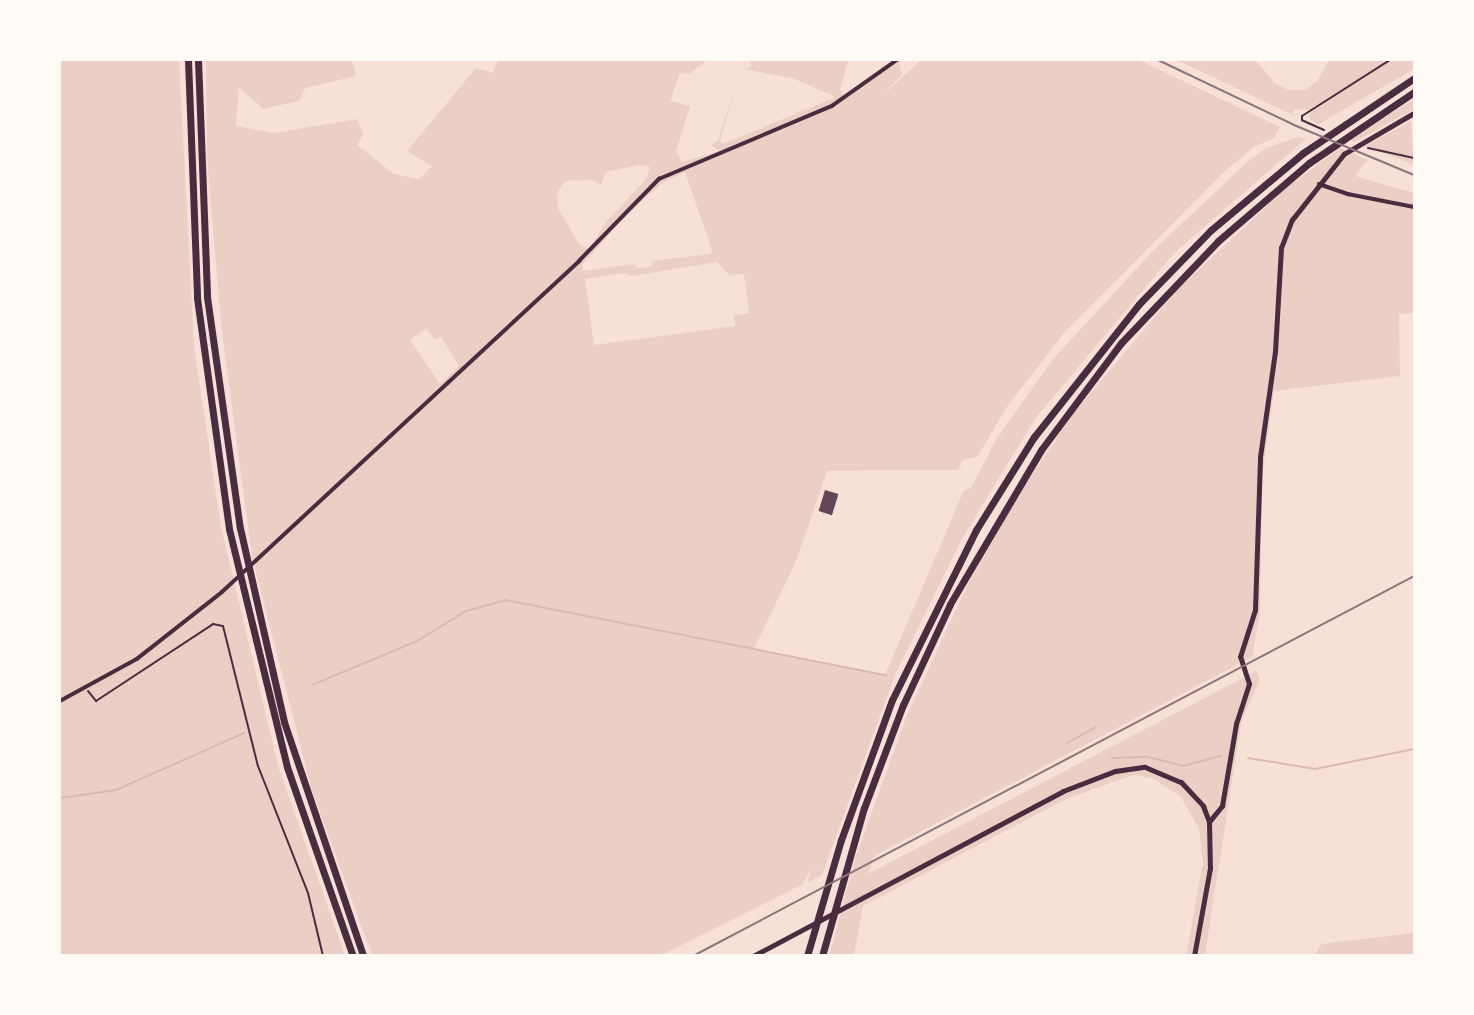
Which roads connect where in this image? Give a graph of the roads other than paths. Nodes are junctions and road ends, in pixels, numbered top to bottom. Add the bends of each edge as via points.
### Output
1 (188, 60) edge
2 (198, 60) edge
3 (897, 60) edge
4 (1415, 78) edge
5 (1415, 92) edge
6 (1415, 113) edge
7 (1319, 184) junction
8 (1415, 207) edge
9 (60, 701) edge
10 (1209, 822) junction
11 (353, 956) edge
12 (363, 956) edge
13 (752, 956) edge
14 (807, 956) edge
15 (822, 956) edge
16 (1194, 956) edge

1 - 11 highway via 197,298 229,529 286,766
2 - 12 highway via 207,297 240,528 284,722
3 - 9 street via 832,106 659,179 579,261 222,592 137,659
4 - 14 highway via 1312,146 1211,230 1139,304 1034,437 976,530 892,700 841,840
5 - 15 highway via 1308,163 1218,241 1121,343 1041,450 956,593 903,705 843,873
6 - 7 street via 1359,143
7 - 8 street
7 - 10 street via 1292,220 1278,262 1275,352 1259,481 1255,610 1240,657 1249,684 1236,724 1222,806
10 - 13 main road via 1192,792 1168,773 1145,767 1115,771 1063,791
10 - 16 main road via 1210,868

